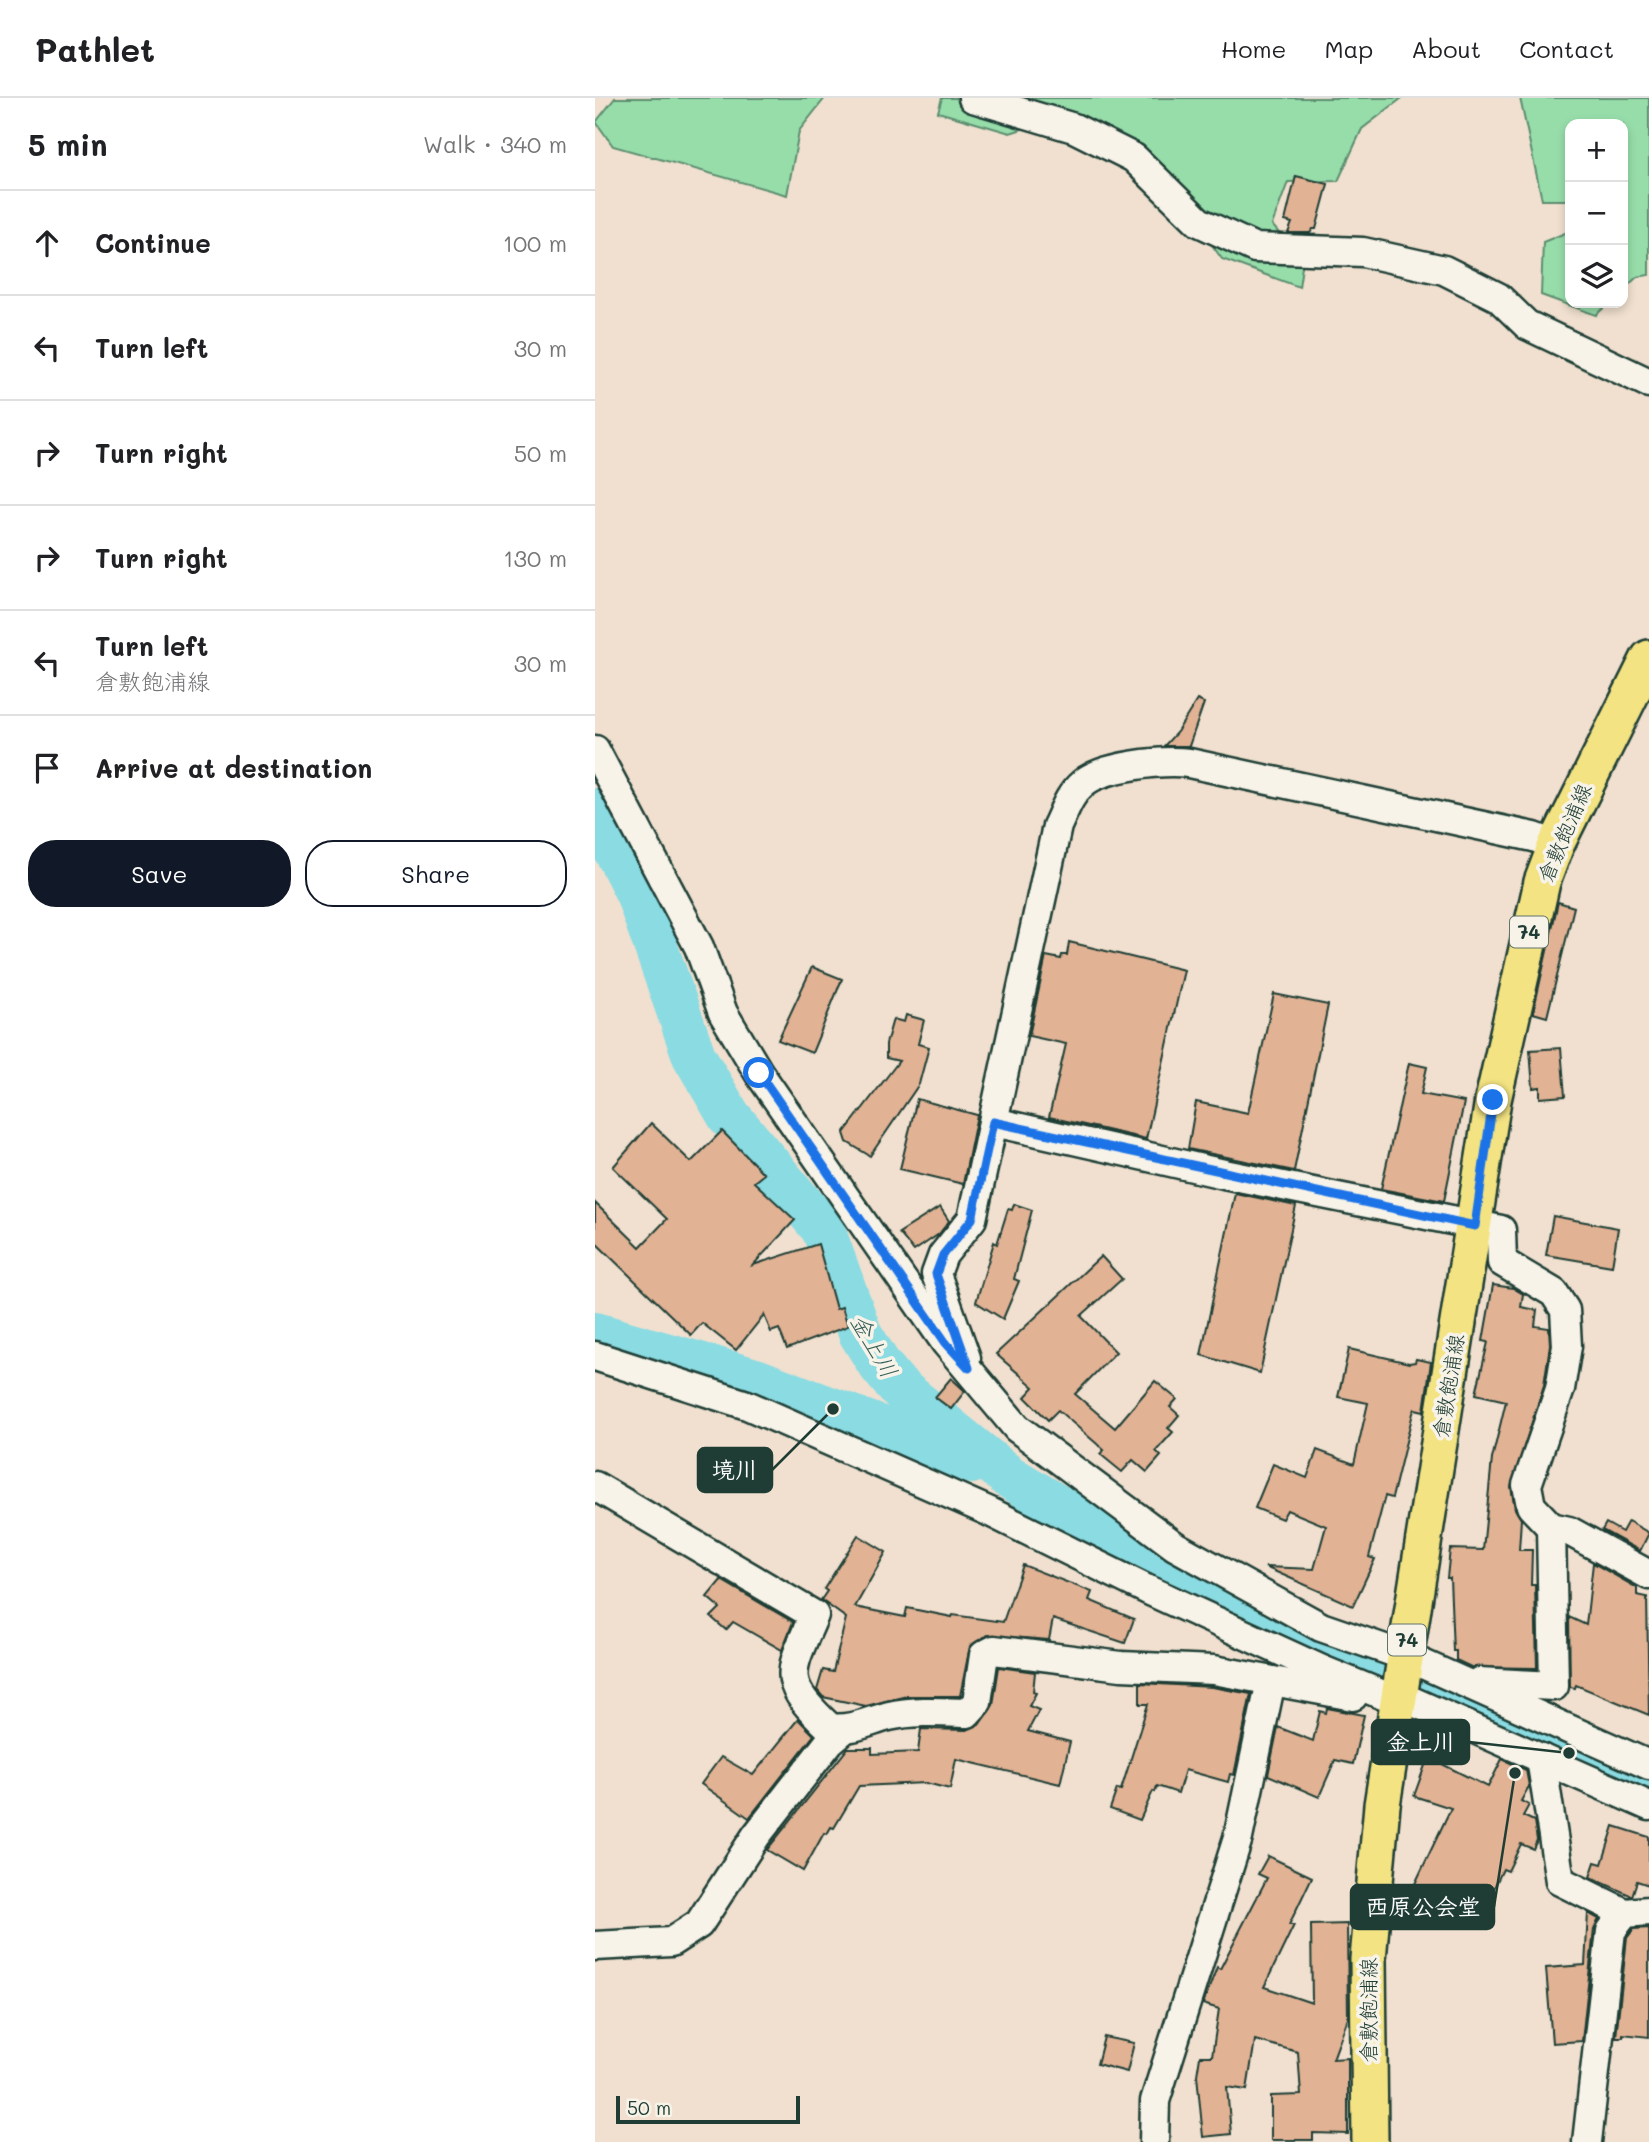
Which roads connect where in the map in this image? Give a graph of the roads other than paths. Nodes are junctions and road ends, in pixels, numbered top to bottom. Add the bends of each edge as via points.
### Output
1 (973, 98) edge
2 (1649, 383) edge
3 (1649, 658) edge
4 (595, 750) edge
5 (1556, 845) junction
6 (993, 1122) junction
7 (1475, 1226) junction
8 (595, 1356) edge
9 (969, 1368) junction
10 (595, 1486) edge
11 (1551, 1527) junction
12 (1649, 1575) edge
13 (1405, 1656) junction
14 (1271, 1681) junction
15 (1465, 1681) junction
16 (1391, 1695) junction
17 (843, 1730) junction
18 (1541, 1758) junction
19 (1649, 1765) edge
20 (1649, 1806) edge
21 (1637, 1912) edge
22 (595, 1946) edge
23 (1154, 2142) edge
24 (1370, 2142) edge
25 (1587, 2142) edge

1 - 2 street via 1074,128 1134,158 1199,222 1255,248 1363,252 1444,270 1498,297 1527,325
3 - 5 main road, 倉敷飽浦線 / 74
4 - 9 street via 699,947 723,1013 759,1073 946,1343
5 - 6 street via 1534,836 1171,761 1142,764 1084,781 1072,793 1057,827
5 - 7 main road, 倉敷飽浦線 / 74 via 1530,929 1509,1023
6 - 7 street
6 - 9 street via 972,1219 943,1255 936,1274
7 - 11 street via 1501,1230 1502,1262 1554,1293 1565,1310 1567,1346 1560,1389 1527,1485 1531,1506
7 - 13 main road, 倉敷飽浦線 / 74
8 - 16 street via 747,1405 988,1511 1148,1590
9 - 13 street via 1017,1428 1175,1546 1321,1628
10 - 17 street via 814,1615 791,1674 795,1687 819,1717 830,1728
11 - 12 street via 1569,1531
11 - 15 street via 1554,1686
13 - 15 street
13 - 16 main road, 倉敷飽浦線 / 74
14 - 16 street via 1369,1699
14 - 17 street via 1214,1670 1121,1666 994,1650 984,1655 977,1702 967,1713 891,1715
14 - 23 street via 1238,1838 1155,2101
15 - 19 street
16 - 18 street
16 - 24 main road, 倉敷飽浦線 / 74 via 1368,1959
17 - 22 street via 755,1836 699,1924 671,1942
18 - 20 street
18 - 21 street via 1560,1881
21 - 25 street via 1611,1931

